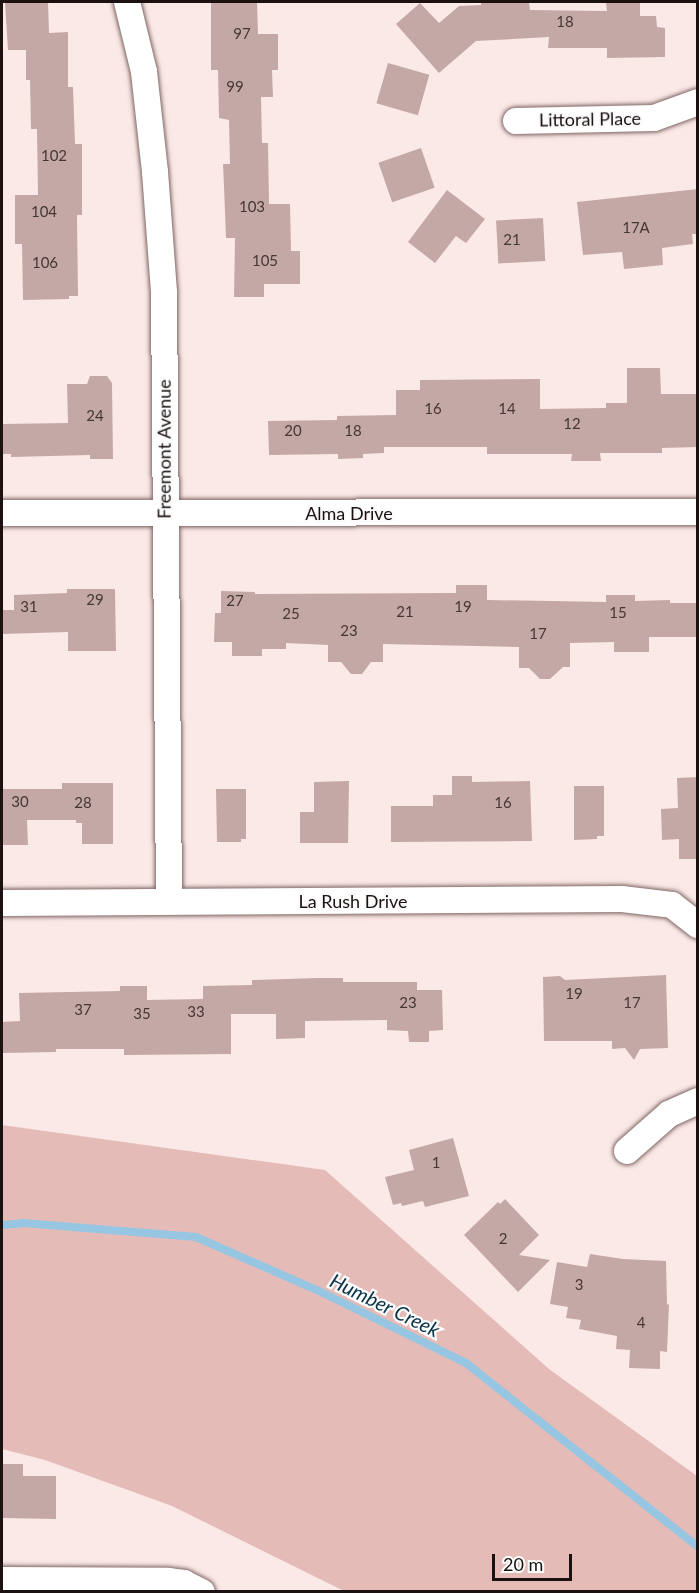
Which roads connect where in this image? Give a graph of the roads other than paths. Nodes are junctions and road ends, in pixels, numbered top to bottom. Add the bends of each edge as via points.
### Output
1 (127, 2) edge
2 (698, 102) edge
3 (516, 121) dead end
4 (698, 512) edge
5 (2, 513) edge
6 (164, 513) junction
7 (169, 900) junction
8 (2, 903) edge
9 (698, 925) edge
10 (698, 1101) edge
11 (627, 1151) dead end
12 (2, 1580) edge
13 (202, 1592) edge

1 - 6 street, Freemont Avenue via 144,72 164,293
2 - 3 street, Littoral Place via 654,118
4 - 6 street, Alma Drive
5 - 6 street, Alma Drive
6 - 7 street, Freemont Avenue
7 - 8 street, La Rush Drive
7 - 9 street, La Rush Drive via 622,899 672,905
10 - 11 street via 669,1114
12 - 13 street via 168,1581 184,1583

